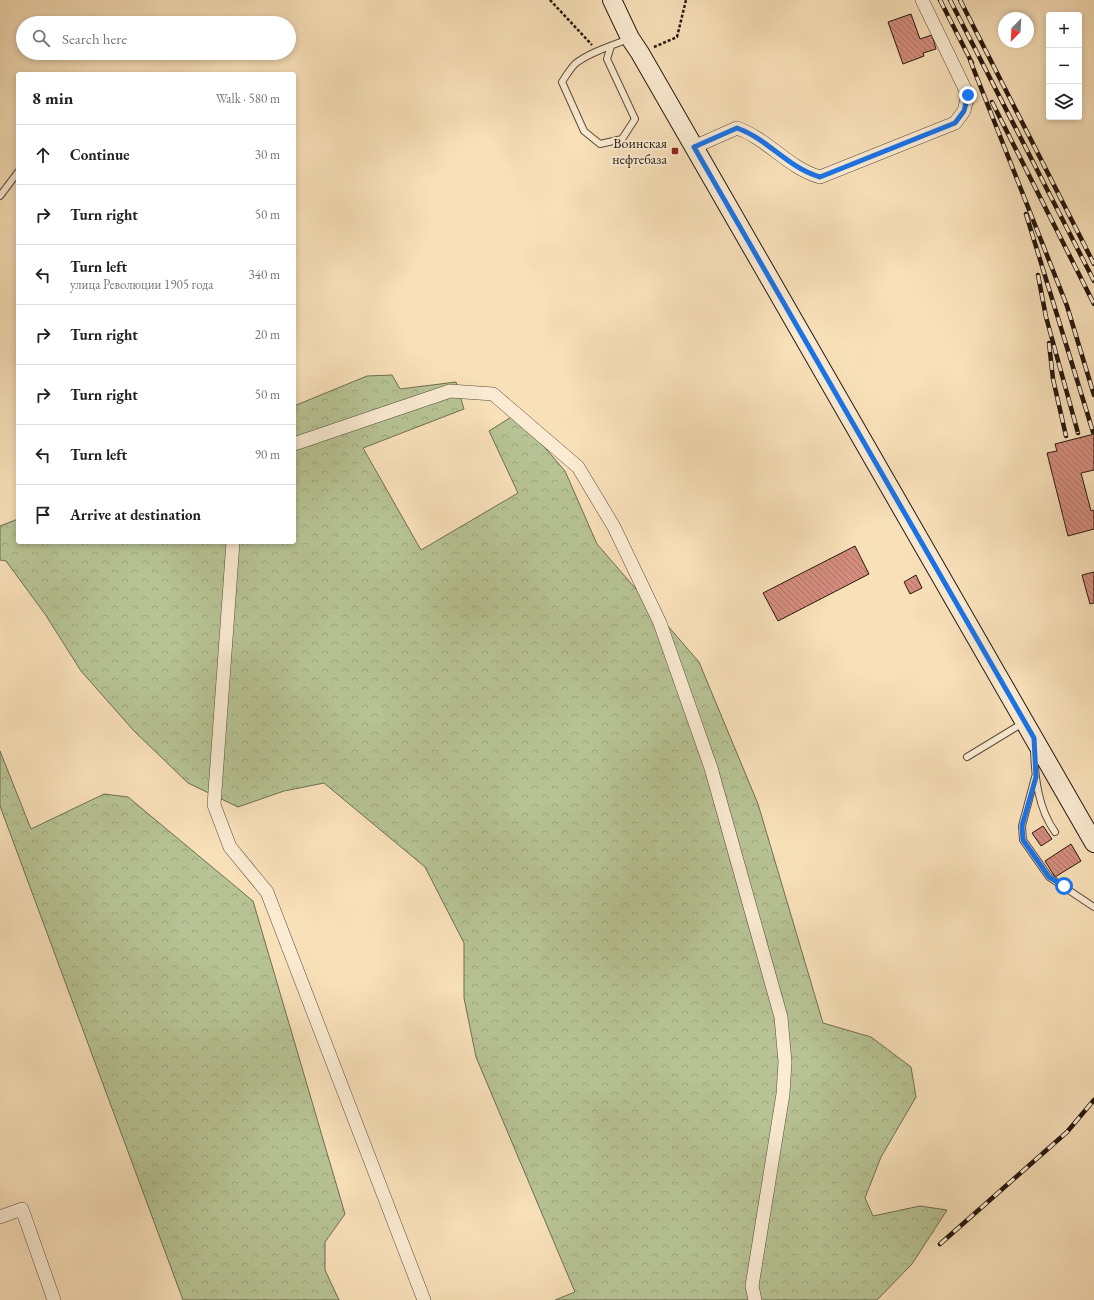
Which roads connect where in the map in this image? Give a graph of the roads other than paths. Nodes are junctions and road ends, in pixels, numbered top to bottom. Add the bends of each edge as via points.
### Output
1 (612, 0) edge
2 (922, 0) edge
3 (630, 38) junction
4 (611, 46) junction
5 (694, 147) junction
6 (16, 175) edge
7 (0, 196) edge
8 (296, 443) edge
9 (233, 544) edge
10 (1025, 723) junction
11 (1034, 738) junction
12 (967, 757) dead end
13 (1036, 777) junction
14 (1055, 832) dead end
15 (1094, 843) edge
16 (1094, 907) edge
17 (0, 1217) edge
18 (54, 1300) edge
19 (424, 1300) edge
20 (755, 1300) edge

1 - 3 main road
2 - 5 street via 968,95 964,111 955,123 820,177 795,166 751,133 737,128
3 - 4 lane
3 - 5 main road
4 - 4 lane via 576,64 562,82 584,132 600,144 622,139 635,119 607,59
5 - 10 main road
6 - 7 lane
8 - 20 street via 450,391 493,394 578,467 614,527 660,623 711,768 781,1017 785,1062 752,1286
9 - 19 street via 214,805 230,847 267,892
10 - 11 main road
10 - 12 lane
11 - 13 lane
11 - 15 main road
13 - 14 lane via 1043,810
13 - 16 lane via 1022,826 1023,840 1049,877
17 - 18 street via 22,1209

